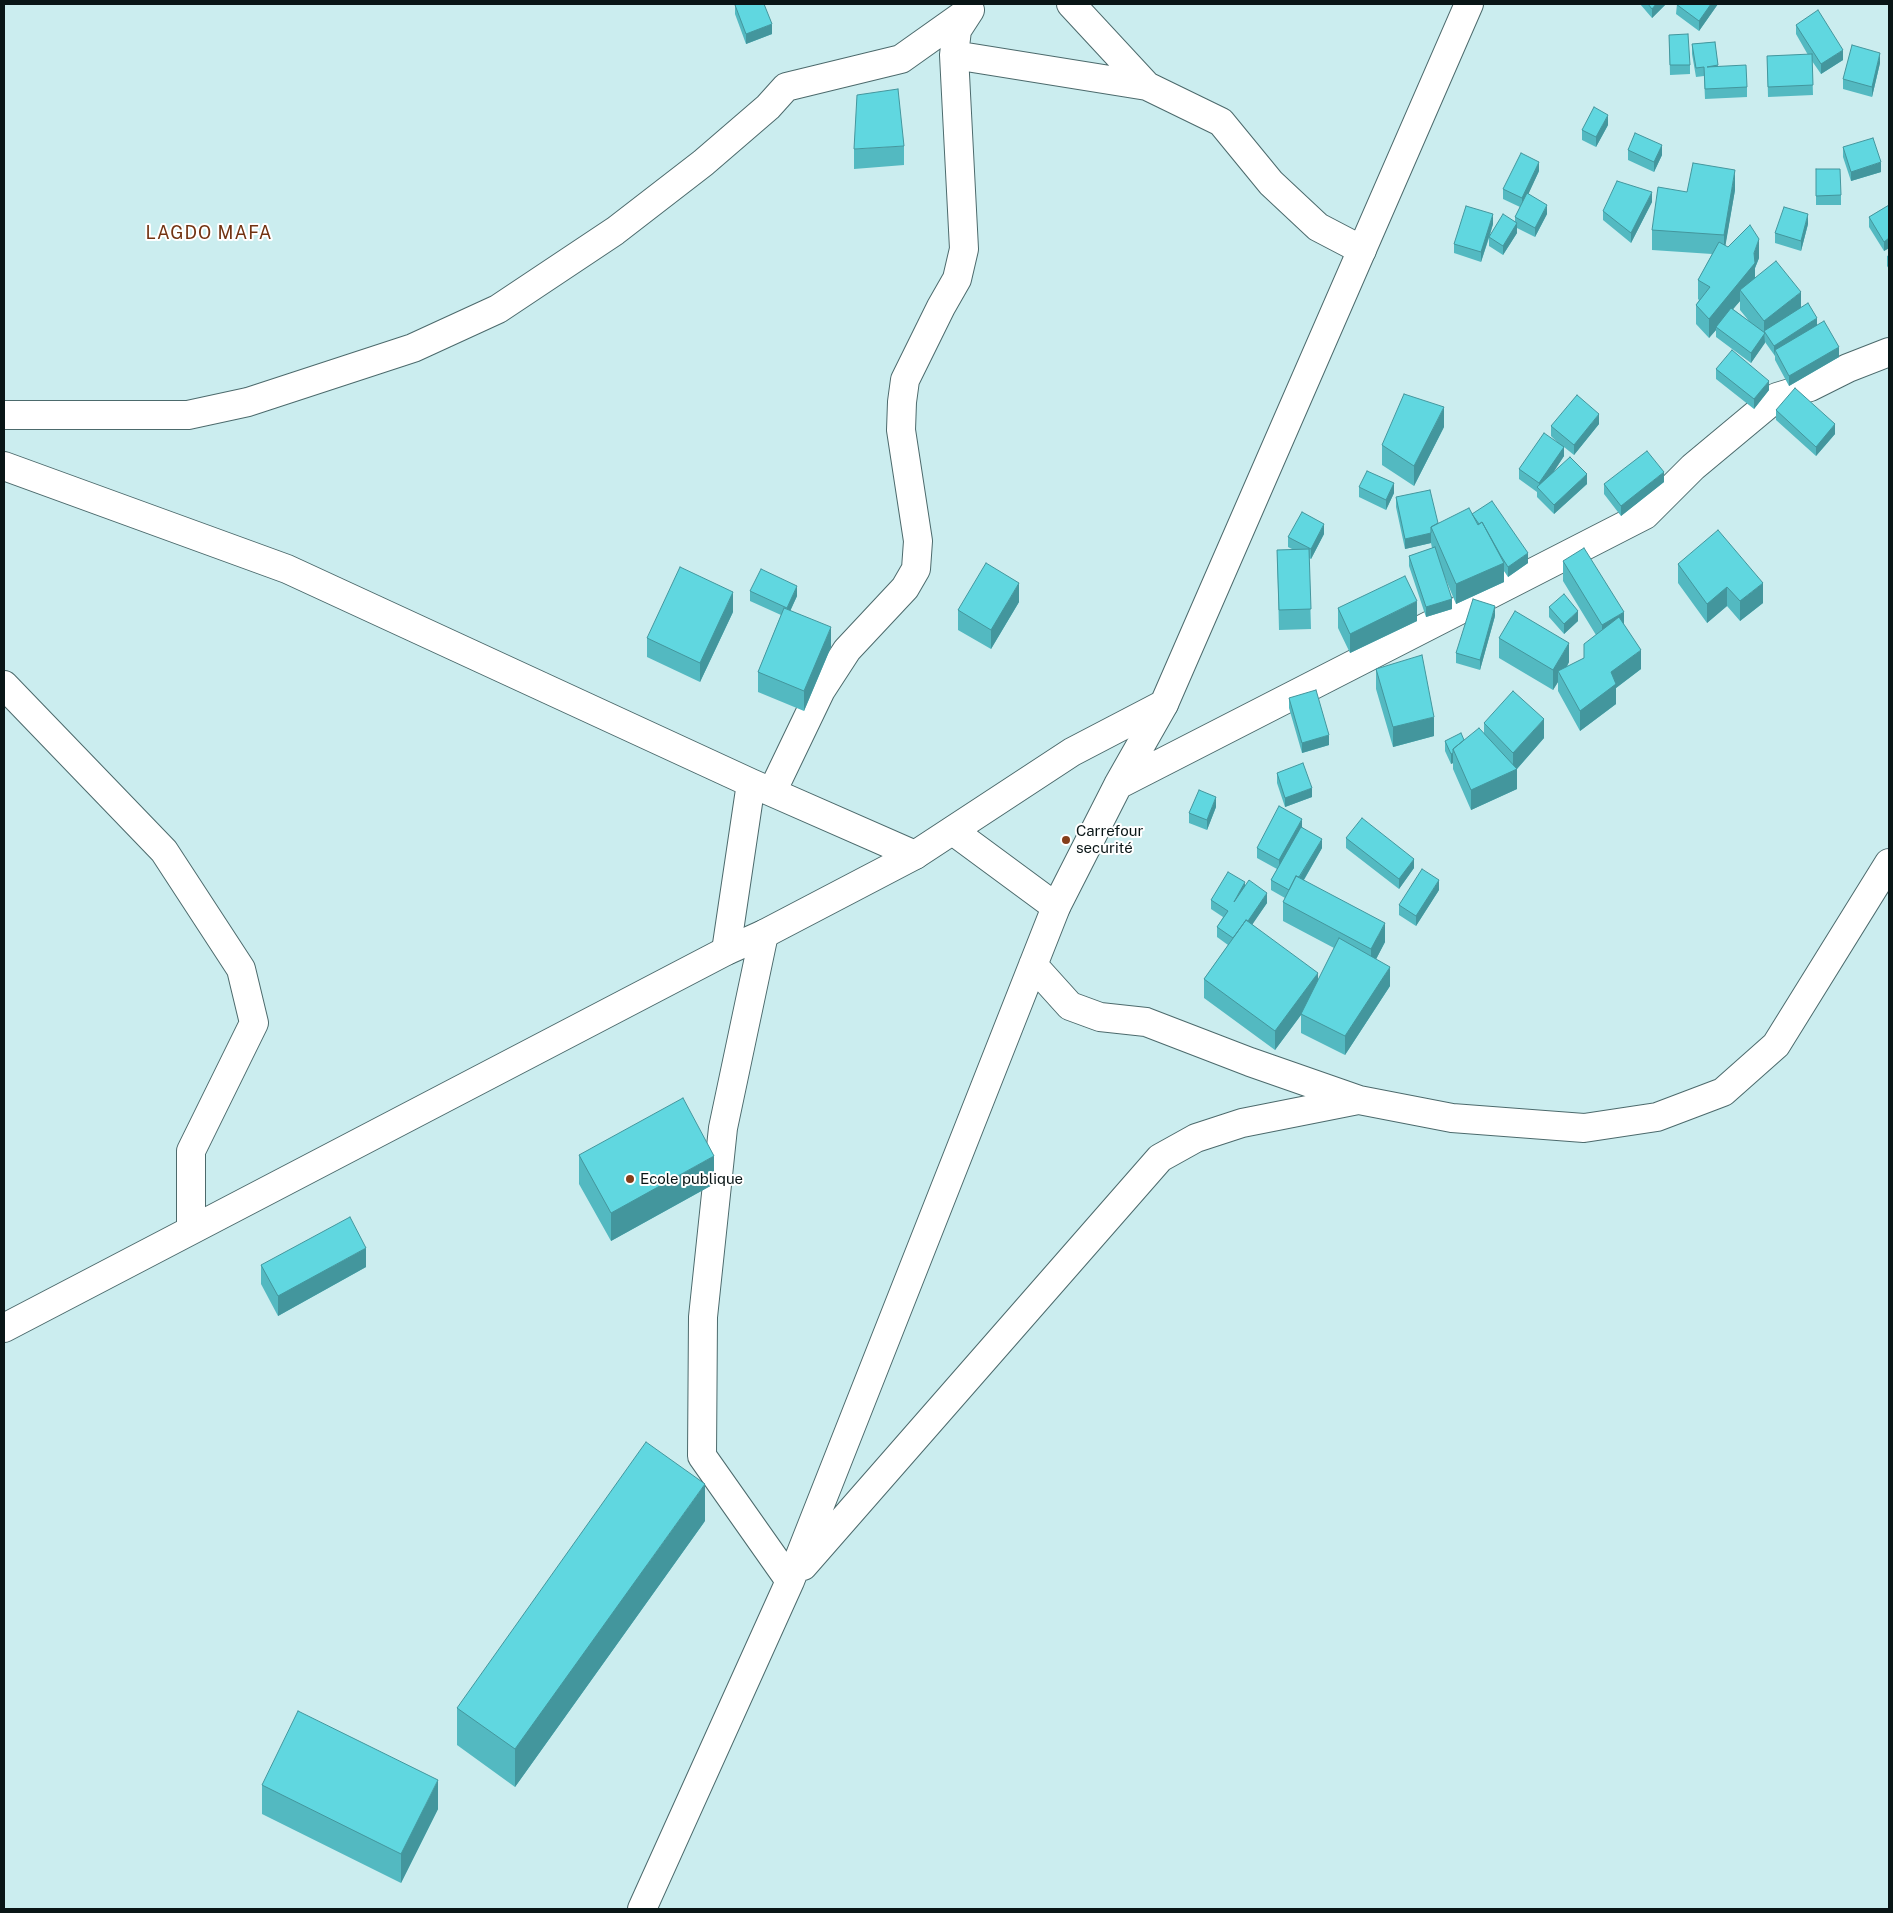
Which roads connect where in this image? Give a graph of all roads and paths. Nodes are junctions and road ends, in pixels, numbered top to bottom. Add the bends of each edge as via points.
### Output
1 (1070, 4) edge
2 (1470, 4) edge
3 (971, 6) edge
4 (954, 55) junction
5 (1147, 86) junction
6 (1362, 250) junction
7 (1889, 352) edge
8 (4, 415) edge
9 (4, 466) edge
10 (4, 685) edge
11 (1164, 704) junction
12 (1118, 785) junction
13 (762, 788) junction
14 (953, 831) junction
15 (915, 855) junction
16 (1889, 863) edge
17 (1056, 907) junction
18 (764, 934) junction
19 (726, 951) junction
20 (1033, 965) junction
21 (1359, 1100) junction
22 (190, 1229) junction
23 (4, 1328) edge
24 (790, 1581) junction
25 (642, 1909) edge

1 - 5 street
2 - 6 street
3 - 4 street via 957,30
3 - 8 street via 901,60 786,87 768,107 703,163 615,231 498,309 413,348 248,402 188,415
4 - 5 street
4 - 13 street via 964,249 957,280 905,380 902,402 901,430 918,541 916,569 905,588 847,650
5 - 6 street via 1222,122 1271,183 1318,227
6 - 11 street
7 - 12 street via 1810,387 1777,397 1693,467 1645,515
9 - 13 street via 287,569
10 - 22 street via 164,851 241,970 254,1022 191,1151
11 - 12 street
11 - 14 street via 1072,752
12 - 17 street
13 - 15 street
13 - 19 street
14 - 15 street
14 - 17 street
15 - 18 street
16 - 21 street via 1776,1045 1723,1092 1657,1117 1584,1128 1452,1118
17 - 20 street
18 - 19 street
18 - 24 street via 723,1128 703,1318 702,1456
19 - 22 street
20 - 21 street via 1070,1006 1100,1017 1146,1022
20 - 24 street
21 - 24 street via 1242,1124 1196,1138 1160,1158
22 - 23 street
24 - 25 street

